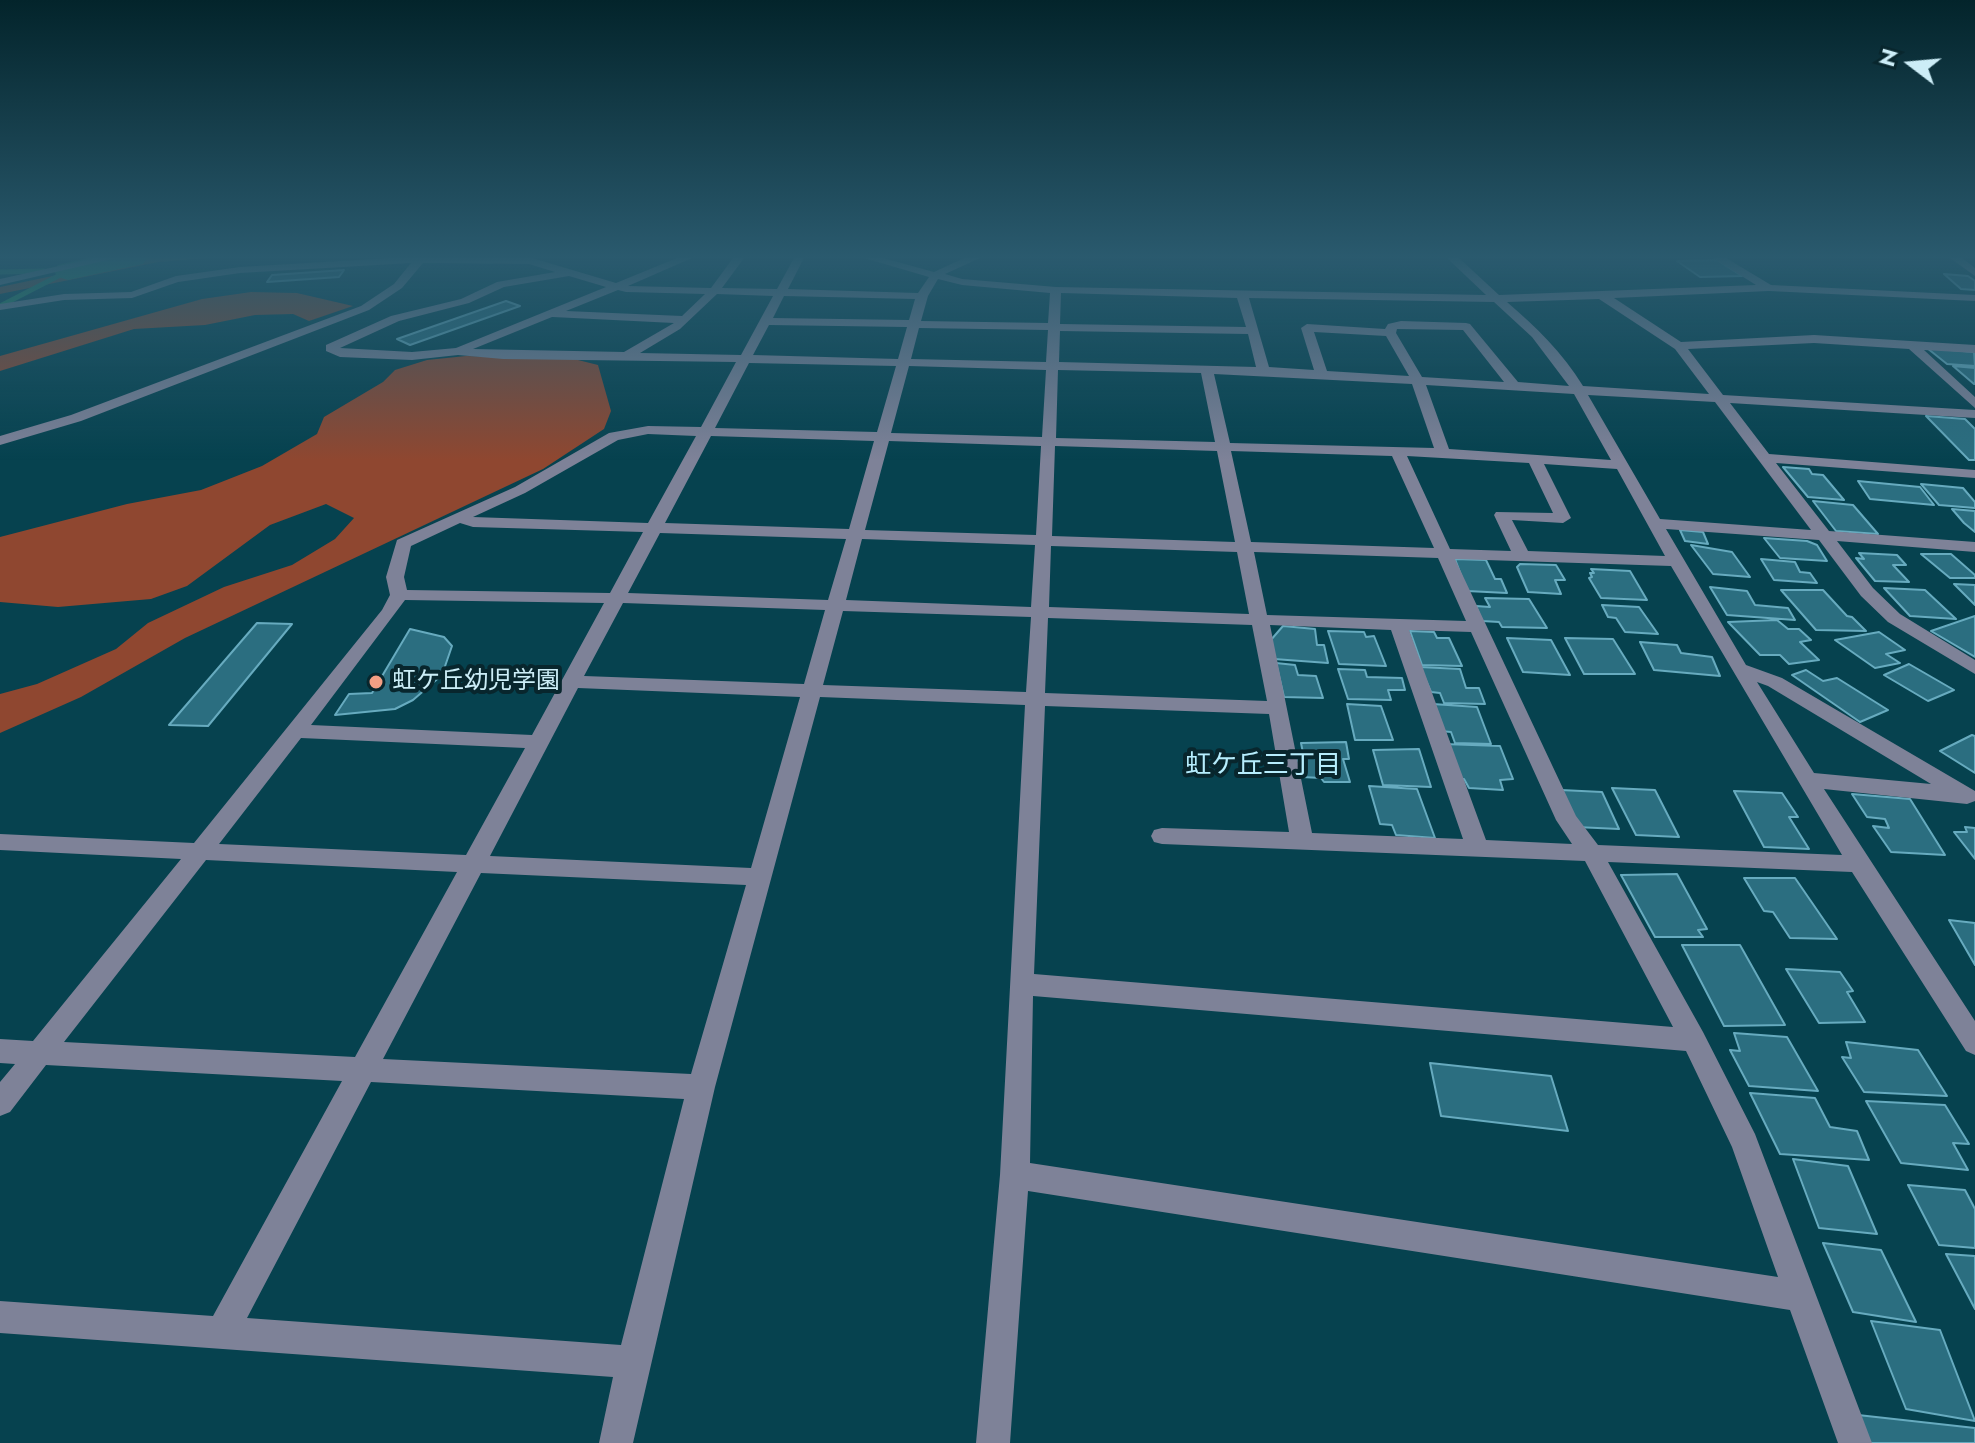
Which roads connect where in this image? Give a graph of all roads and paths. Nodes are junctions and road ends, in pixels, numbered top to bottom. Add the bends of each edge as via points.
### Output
1 (319, 325) edge
2 (379, 325) edge
3 (522, 325) edge
4 (678, 325) edge
5 (762, 325) edge
6 (914, 325) edge
7 (1007, 325) edge
8 (1250, 325) edge
9 (1399, 325) edge
10 (1412, 325) edge
11 (1524, 325) edge
12 (1647, 325) edge
13 (1053, 326) junction
14 (1252, 331) junction
15 (1390, 333) junction
16 (1912, 345) junction
17 (1679, 346) junction
18 (1975, 349) edge
19 (458, 351) junction
20 (627, 356) junction
21 (743, 359) junction
22 (904, 362) junction
23 (1051, 365) junction
24 (1207, 369) junction
25 (1264, 371) junction
26 (1322, 374) junction
27 (1418, 381) junction
28 (1514, 386) junction
29 (1577, 389) junction
30 (1719, 398) junction
31 (1975, 404) edge
32 (1975, 414) edge
33 (703, 433) junction
34 (882, 438) junction
35 (0, 441) edge
36 (1046, 442) junction
37 (1223, 447) junction
38 (1397, 451) junction
39 (1443, 453) junction
40 (1765, 458) junction
41 (1535, 460) junction
42 (1621, 465) junction
43 (1975, 474) edge
44 (462, 519) junction
45 (1656, 523) junction
46 (653, 528) junction
47 (856, 533) junction
48 (1824, 536) junction
49 (1044, 539) junction
50 (1242, 546) junction
51 (1975, 547) edge
52 (1444, 552) junction
53 (1521, 554) junction
54 (1679, 561) junction
55 (399, 595) junction
56 (616, 598) junction
57 (836, 605) junction
58 (1040, 614) junction
59 (1259, 620) junction
60 (1398, 624) junction
61 (1475, 627) junction
62 (1975, 668) edge
63 (1739, 669) junction
64 (573, 682) junction
65 (812, 692) junction
66 (1036, 701) junction
67 (1278, 708) junction
68 (296, 731) junction
69 (539, 742) junction
70 (1807, 780) junction
71 (1971, 798) edge
72 (1162, 836) dead end
73 (1302, 841) junction
74 (0, 842) edge
75 (1477, 847) junction
76 (202, 851) junction
77 (1593, 855) junction
78 (474, 864) junction
79 (1859, 864) junction
80 (760, 877) junction
81 (1021, 984) junction
82 (1694, 1040) junction
83 (1975, 1043) edge
84 (0, 1051) edge
85 (39, 1053) junction
86 (363, 1069) junction
87 (701, 1087) junction
88 (0, 1103) edge
89 (1015, 1175) junction
90 (1801, 1296) junction
91 (0, 1317) edge
92 (221, 1334) junction
93 (633, 1362) junction
94 (616, 1443) edge
95 (993, 1443) edge
96 (1855, 1443) edge

1 - 35 street via 76,418
2 - 19 street via 330,348 340,353 412,356
3 - 19 street
4 - 20 street
5 - 21 street
6 - 22 street
7 - 13 street
8 - 14 street
9 - 15 street
10 - 28 street via 1466,327
11 - 29 street via 1552,351
12 - 17 street
13 - 14 street
13 - 23 street
14 - 25 street
15 - 26 street via 1307,328
15 - 27 street
16 - 17 street via 1814,339
16 - 18 street
16 - 31 street
17 - 30 street
19 - 20 street via 524,357
20 - 21 street
21 - 22 street
21 - 33 street
22 - 23 street
22 - 34 street
23 - 24 street
23 - 36 street
24 - 25 street
24 - 37 street
25 - 26 street
26 - 27 street
27 - 28 street
27 - 39 street
28 - 29 street
29 - 30 street
29 - 42 street
30 - 32 street
30 - 40 street
33 - 34 street
33 - 44 street via 640,431 614,436
33 - 46 street
34 - 36 street
34 - 47 street
36 - 37 street
36 - 49 street
37 - 38 street
37 - 50 street
38 - 39 street
38 - 52 street
39 - 41 street
40 - 43 street
40 - 48 street
41 - 42 street
41 - 53 street via 1563,518 1502,515
42 - 45 street
44 - 46 street
44 - 55 street via 403,543 395,577
45 - 48 street
45 - 54 street
46 - 47 street
46 - 56 street
47 - 49 street
47 - 57 street
48 - 51 street
48 - 62 street via 1894,618
49 - 50 street
49 - 58 street
50 - 52 street
50 - 59 street
52 - 53 street
52 - 61 street
53 - 54 street
54 - 63 street
55 - 56 street
55 - 68 street
56 - 57 street
56 - 64 street
57 - 58 street
57 - 65 street
58 - 59 street
58 - 66 street
59 - 60 street
59 - 67 street
60 - 61 street
60 - 75 street
61 - 77 street via 1567,820
63 - 70 street
63 - 71 street via 1775,682
64 - 65 street
64 - 69 street
65 - 66 street
65 - 80 street
66 - 67 street
66 - 81 street
67 - 73 street
68 - 69 street
68 - 76 street
69 - 78 street
70 - 71 street via 1935,790
70 - 79 street
72 - 73 street
73 - 75 street
74 - 76 street
75 - 77 street
76 - 78 street
76 - 85 street
77 - 79 street
77 - 82 street
78 - 80 street
78 - 86 street
79 - 83 street
80 - 87 street
81 - 82 street
81 - 89 street
82 - 90 street via 1745,1144
84 - 85 street
85 - 86 street
85 - 88 street
86 - 87 street
86 - 92 street
87 - 93 street
89 - 90 street
89 - 95 street
90 - 96 street
91 - 92 street
92 - 93 street
93 - 94 street

